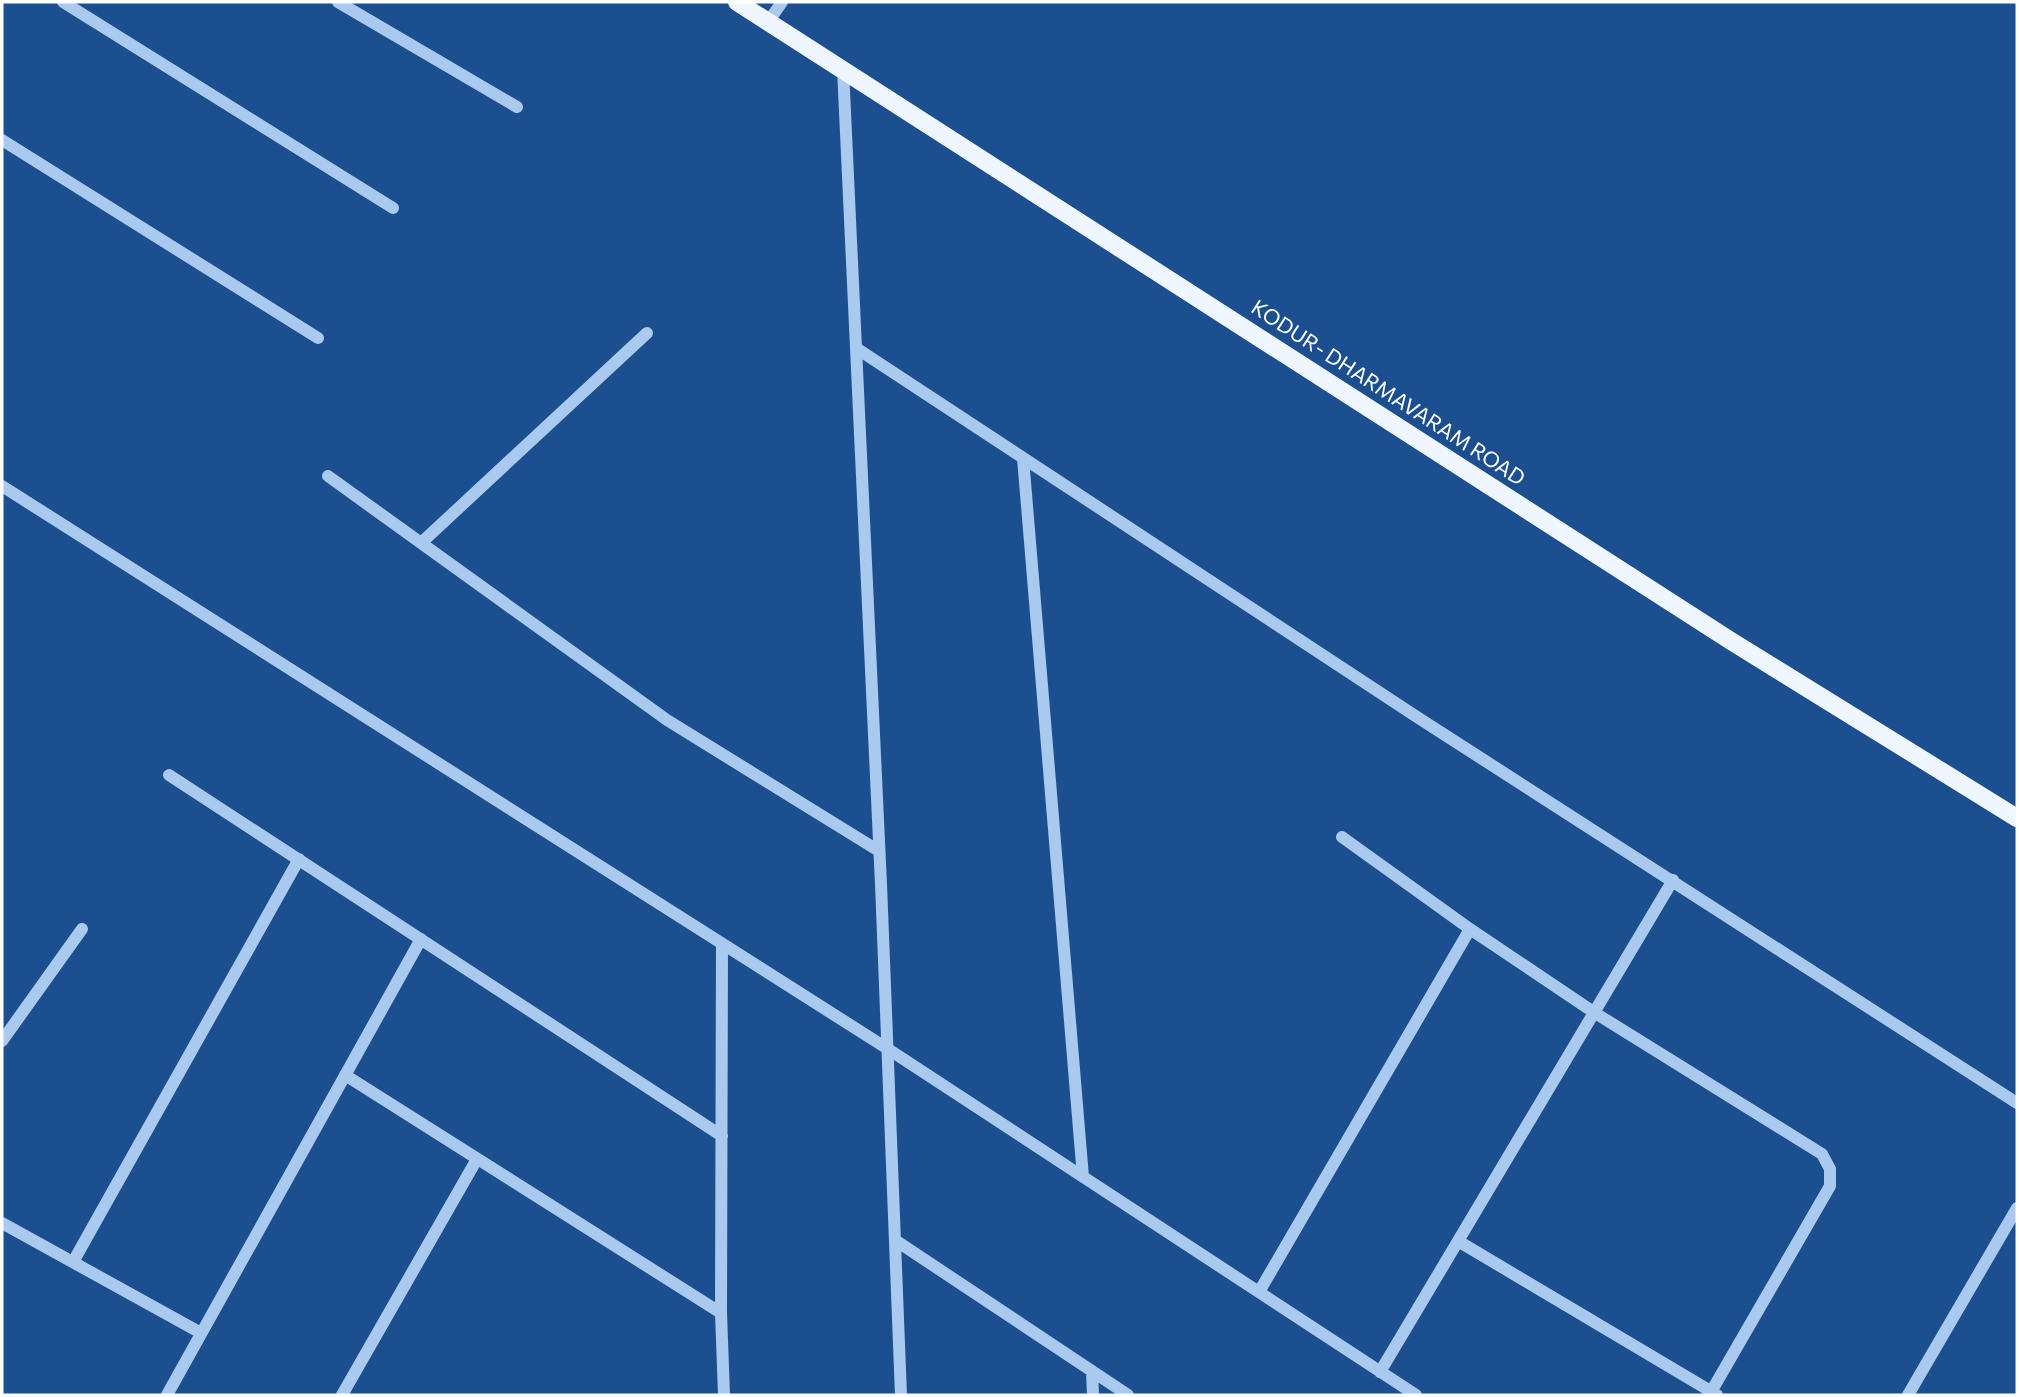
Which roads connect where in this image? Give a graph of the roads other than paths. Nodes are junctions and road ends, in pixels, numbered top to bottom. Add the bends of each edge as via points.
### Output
1 (63, 2) edge
2 (338, 2) edge
3 (737, 2) edge
4 (782, 2) edge
5 (768, 22) junction
6 (842, 69) junction
7 (517, 107) dead end
8 (2, 140) edge
9 (393, 208) dead end
10 (647, 334) dead end
11 (318, 338) dead end
12 (856, 348) junction
13 (1023, 458) junction
14 (328, 476) dead end
15 (2, 486) edge
16 (421, 543) junction
17 (169, 775) dead end
18 (2017, 818) edge
19 (1342, 837) dead end
20 (879, 851) junction
21 (299, 859) junction
22 (1673, 880) junction
23 (82, 929) dead end
24 (1470, 929) junction
25 (421, 939) junction
26 (722, 944) junction
27 (1595, 1013) junction
28 (4, 1035) edge
29 (888, 1049) junction
30 (345, 1075) junction
31 (2017, 1103) edge
32 (722, 1136) junction
33 (477, 1159) junction
34 (1083, 1177) junction
35 (2017, 1208) edge
36 (2, 1223) edge
37 (895, 1240) junction
38 (1458, 1241) junction
39 (73, 1262) junction
40 (1259, 1292) junction
41 (721, 1313) junction
42 (201, 1333) junction
43 (1092, 1371) junction
44 (1380, 1372) junction
45 (1714, 1394) edge
46 (167, 1395) edge
47 (342, 1395) edge
48 (724, 1395) edge
49 (901, 1395) edge
50 (1093, 1395) edge
51 (1128, 1395) edge
52 (1416, 1395) edge
53 (1908, 1395) edge

1 - 9 street
2 - 7 street
3 - 5 main road, KODUR- DHARMAVARAM ROAD
4 - 5 street
5 - 6 main road, KODUR- DHARMAVARAM ROAD
6 - 12 street
6 - 18 main road, KODUR- DHARMAVARAM ROAD via 1731,641
8 - 11 street
10 - 16 street
12 - 13 street
12 - 20 street
13 - 22 street
13 - 34 street
14 - 16 street
15 - 26 street
16 - 20 street via 667,720
17 - 21 street
19 - 24 street
20 - 29 street
21 - 25 street
21 - 39 street
22 - 27 street
22 - 31 street
23 - 28 street
24 - 27 street
24 - 40 street
25 - 30 street
25 - 32 street
26 - 29 street
26 - 32 street
27 - 38 street
27 - 45 street via 1822,1154 1830,1169 1830,1186
29 - 34 street
29 - 37 street
30 - 33 street
30 - 42 street
32 - 41 street
33 - 41 street
33 - 47 street
34 - 40 street
35 - 53 street
36 - 39 street
37 - 43 street
37 - 49 street
38 - 44 street
38 - 45 street
39 - 42 street
40 - 44 street
41 - 48 street
42 - 46 street
43 - 50 street
43 - 51 street
44 - 52 street

